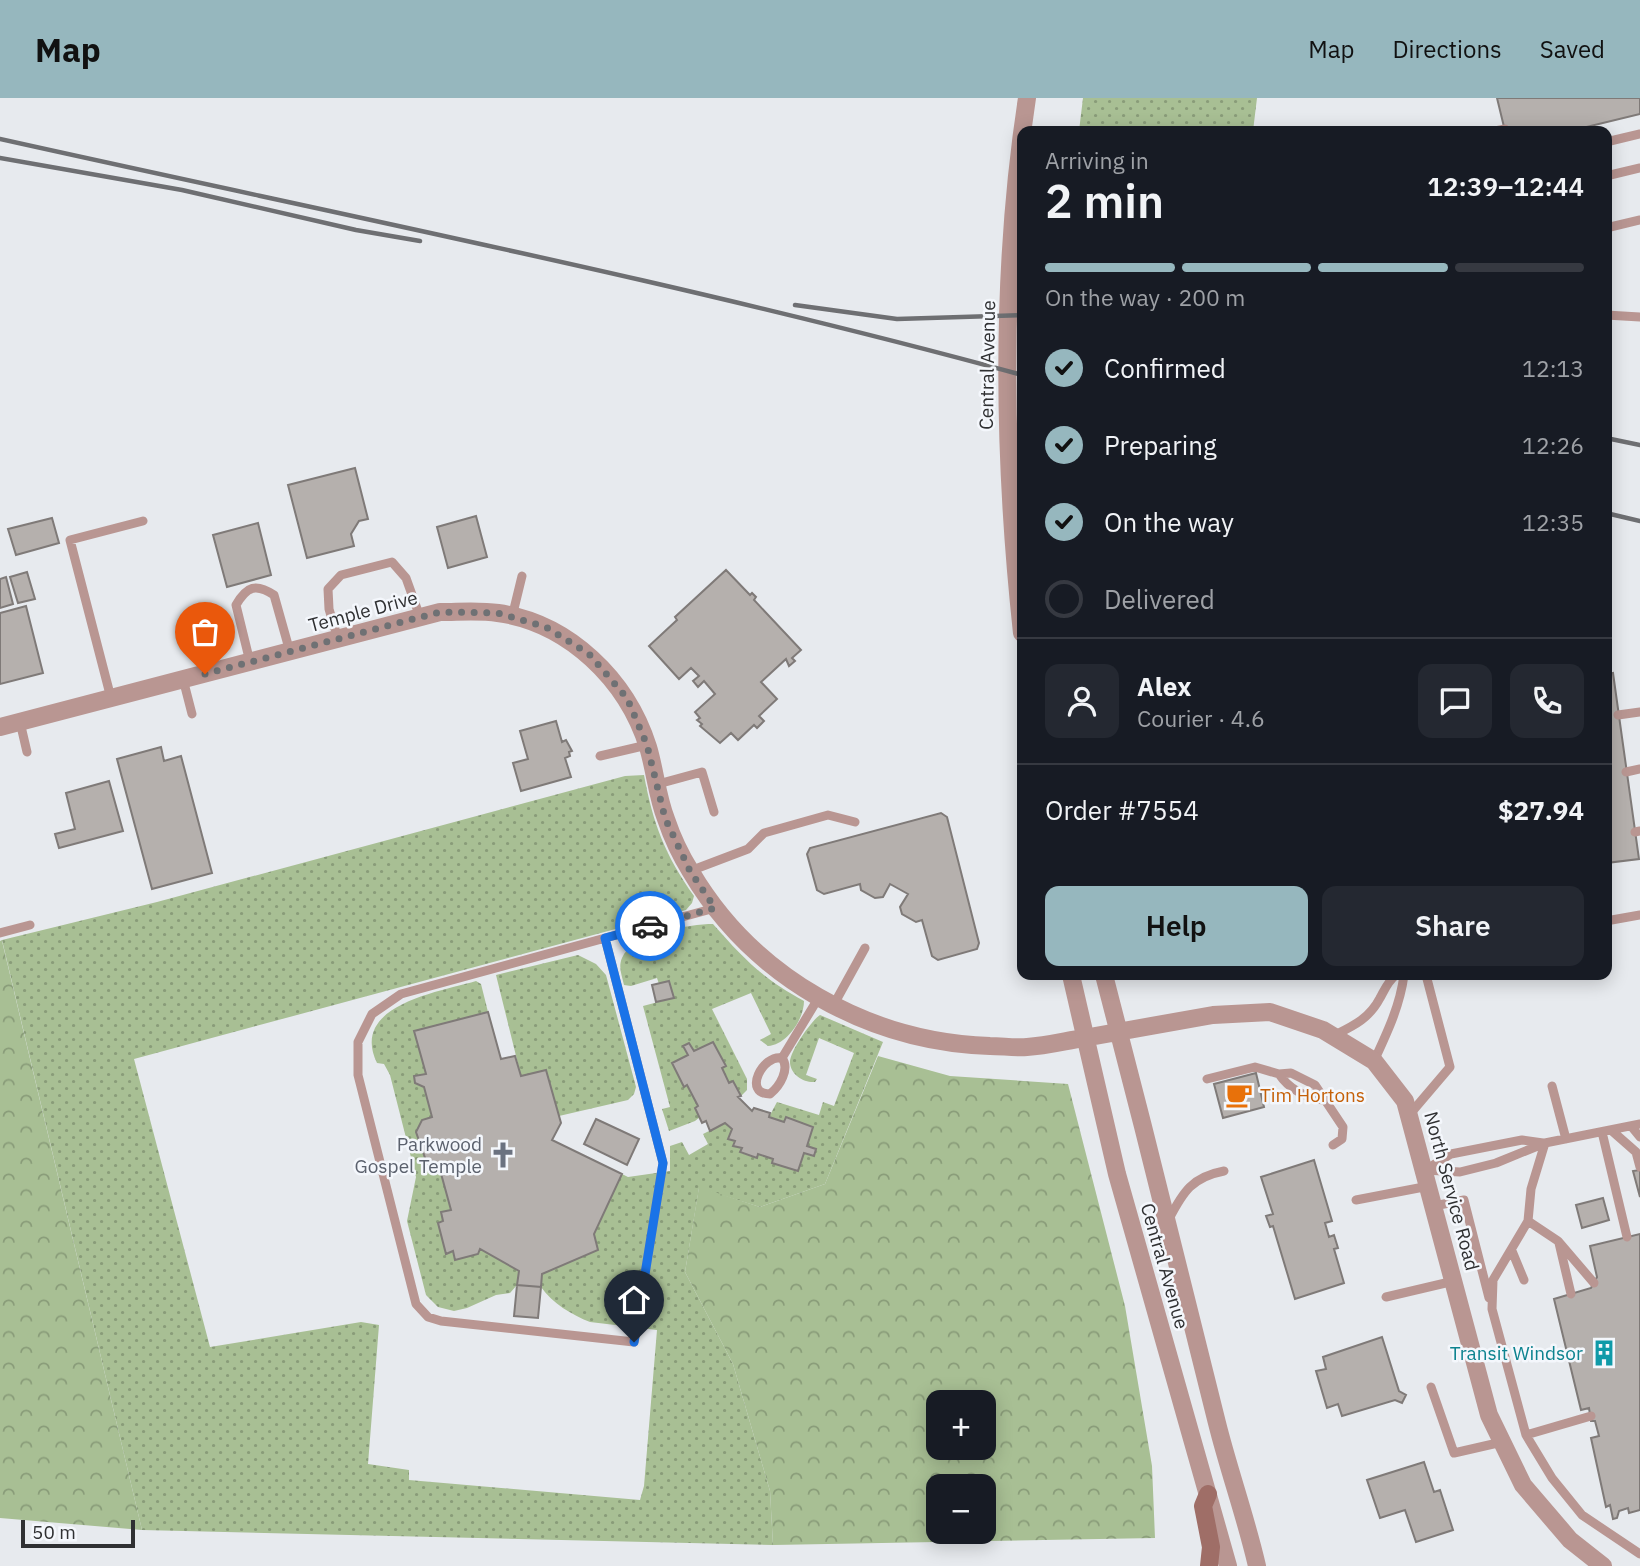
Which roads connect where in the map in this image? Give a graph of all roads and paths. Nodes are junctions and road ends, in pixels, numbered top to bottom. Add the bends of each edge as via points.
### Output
1 (1027, 98) edge
2 (1023, 126) edge
3 (1640, 134) edge
4 (1612, 141) edge
5 (1640, 168) edge
6 (1612, 175) edge
7 (1017, 182) edge
8 (1640, 220) edge
9 (1612, 227) edge
10 (1612, 315) edge
11 (1640, 317) edge
12 (143, 521) dead end
13 (1017, 569) edge
14 (522, 576) dead end
15 (420, 617) junction
16 (512, 617) junction
17 (338, 639) junction
18 (290, 652) junction
19 (250, 662) junction
20 (183, 680) junction
21 (111, 698) junction
22 (1640, 712) edge
23 (192, 714) dead end
24 (1619, 715) dead end
25 (20, 722) junction
26 (0, 727) edge
27 (647, 745) junction
28 (27, 752) dead end
29 (600, 756) dead end
30 (1640, 769) edge
31 (1626, 772) dead end
32 (658, 784) junction
33 (714, 811) dead end
34 (855, 822) dead end
35 (690, 871) junction
36 (715, 908) junction
37 (1640, 915) edge
38 (1612, 919) edge
39 (30, 925) dead end
40 (0, 933) edge
41 (605, 938) junction
42 (865, 947) dead end
43 (1072, 980) edge
44 (1105, 980) edge
45 (1390, 980) edge
46 (1403, 980) edge
47 (1427, 980) edge
48 (826, 1002) junction
49 (1119, 1030) junction
50 (1332, 1036) junction
51 (1084, 1038) junction
52 (782, 1058) dead end
53 (1374, 1061) junction
54 (1207, 1079) dead end
55 (1552, 1086) dead end
56 (1410, 1114) junction
57 (1635, 1125) edge
58 (1607, 1131) junction
59 (1640, 1137) edge
60 (1566, 1139) junction
61 (1545, 1143) junction
62 (1333, 1145) dead end
63 (1640, 1167) edge
64 (1224, 1171) dead end
65 (1427, 1178) junction
66 (1356, 1200) dead end
67 (1434, 1206) junction
68 (1168, 1221) junction
69 (1528, 1221) junction
70 (1627, 1237) dead end
71 (1558, 1241) junction
72 (1512, 1251) junction
73 (1524, 1280) dead end
74 (1454, 1281) junction
75 (1594, 1283) dead end
76 (1571, 1294) dead end
77 (1386, 1297) dead end
78 (1492, 1309) junction
79 (1431, 1387) dead end
80 (1591, 1416) dead end
81 (1526, 1434) junction
82 (1502, 1442) junction
83 (1208, 1494) junction
84 (1640, 1554) edge
85 (1209, 1566) edge
86 (1228, 1566) edge
87 (1257, 1566) edge
88 (1603, 1566) edge

1 - 2 street, Central Avenue
3 - 4 lane
5 - 6 lane
7 - 13 street, Central Avenue via 1010,262 1007,442
8 - 9 lane
10 - 11 lane
12 - 21 lane via 70,540
14 - 16 lane
15 - 16 street, Temple Drive via 440,612
15 - 17 street, Temple Drive
15 - 17 lane via 406,578 392,562 341,575 328,589
16 - 27 street, Temple Drive via 546,627 589,654 627,698
17 - 18 street, Temple Drive
18 - 19 street, Temple Drive
18 - 19 lane via 274,595 264,588 252,588 236,604
19 - 20 street, Temple Drive
20 - 21 street, Temple Drive
20 - 23 lane
21 - 25 street, Temple Drive
22 - 24 lane
25 - 26 street, Temple Drive
25 - 28 lane
27 - 29 lane
27 - 32 street, Temple Drive
30 - 31 lane
32 - 33 lane via 702,772
32 - 35 street, Temple Drive via 665,818
34 - 35 lane via 828,815 764,833 748,849
35 - 36 street, Temple Drive
36 - 41 lane
36 - 48 street, Temple Drive via 748,946
37 - 38 lane
39 - 40 lane
41 - 41 lane via 401,994 372,1014 358,1041 358,1075 416,1304 428,1317 634,1342 663,1163
42 - 48 lane
43 - 51 street, Central Avenue
44 - 49 street, Central Avenue
45 - 50 lane via 1379,1001 1358,1024
46 - 53 lane via 1389,1030
47 - 56 lane via 1450,1067
48 - 51 street, Temple Drive via 912,1036 965,1045 1026,1047
48 - 52 lane
49 - 50 street, North Service Road via 1213,1015 1270,1012
49 - 51 street, Temple Drive
49 - 68 street, Central Avenue
50 - 53 street, North Service Road
51 - 83 street, Central Avenue via 1117,1174
53 - 56 street, North Service Road
54 - 62 lane via 1255,1068 1291,1073 1315,1086 1336,1113 1343,1127 1342,1139
55 - 60 lane
56 - 65 street, North Service Road
57 - 58 lane
57 - 59 lane
58 - 60 lane
58 - 63 lane via 1636,1152
58 - 70 lane
60 - 61 lane
61 - 65 lane via 1496,1163
61 - 65 lane via 1522,1140 1451,1154
61 - 69 lane via 1531,1189
64 - 68 lane via 1190,1185
65 - 66 lane
65 - 67 street, North Service Road
67 - 74 street, North Service Road
67 - 78 lane via 1464,1200
68 - 87 street, Central Avenue
69 - 71 lane
69 - 72 lane
71 - 75 lane
71 - 76 lane
72 - 73 lane
72 - 78 lane via 1493,1280
74 - 77 lane
74 - 82 street, North Service Road via 1489,1415
78 - 81 lane
79 - 82 lane via 1454,1453
80 - 81 lane
81 - 84 lane via 1552,1478 1582,1515
82 - 88 street, North Service Road via 1523,1485 1570,1540
83 - 85 main road via 1203,1506 1211,1547
83 - 86 street, Central Avenue

